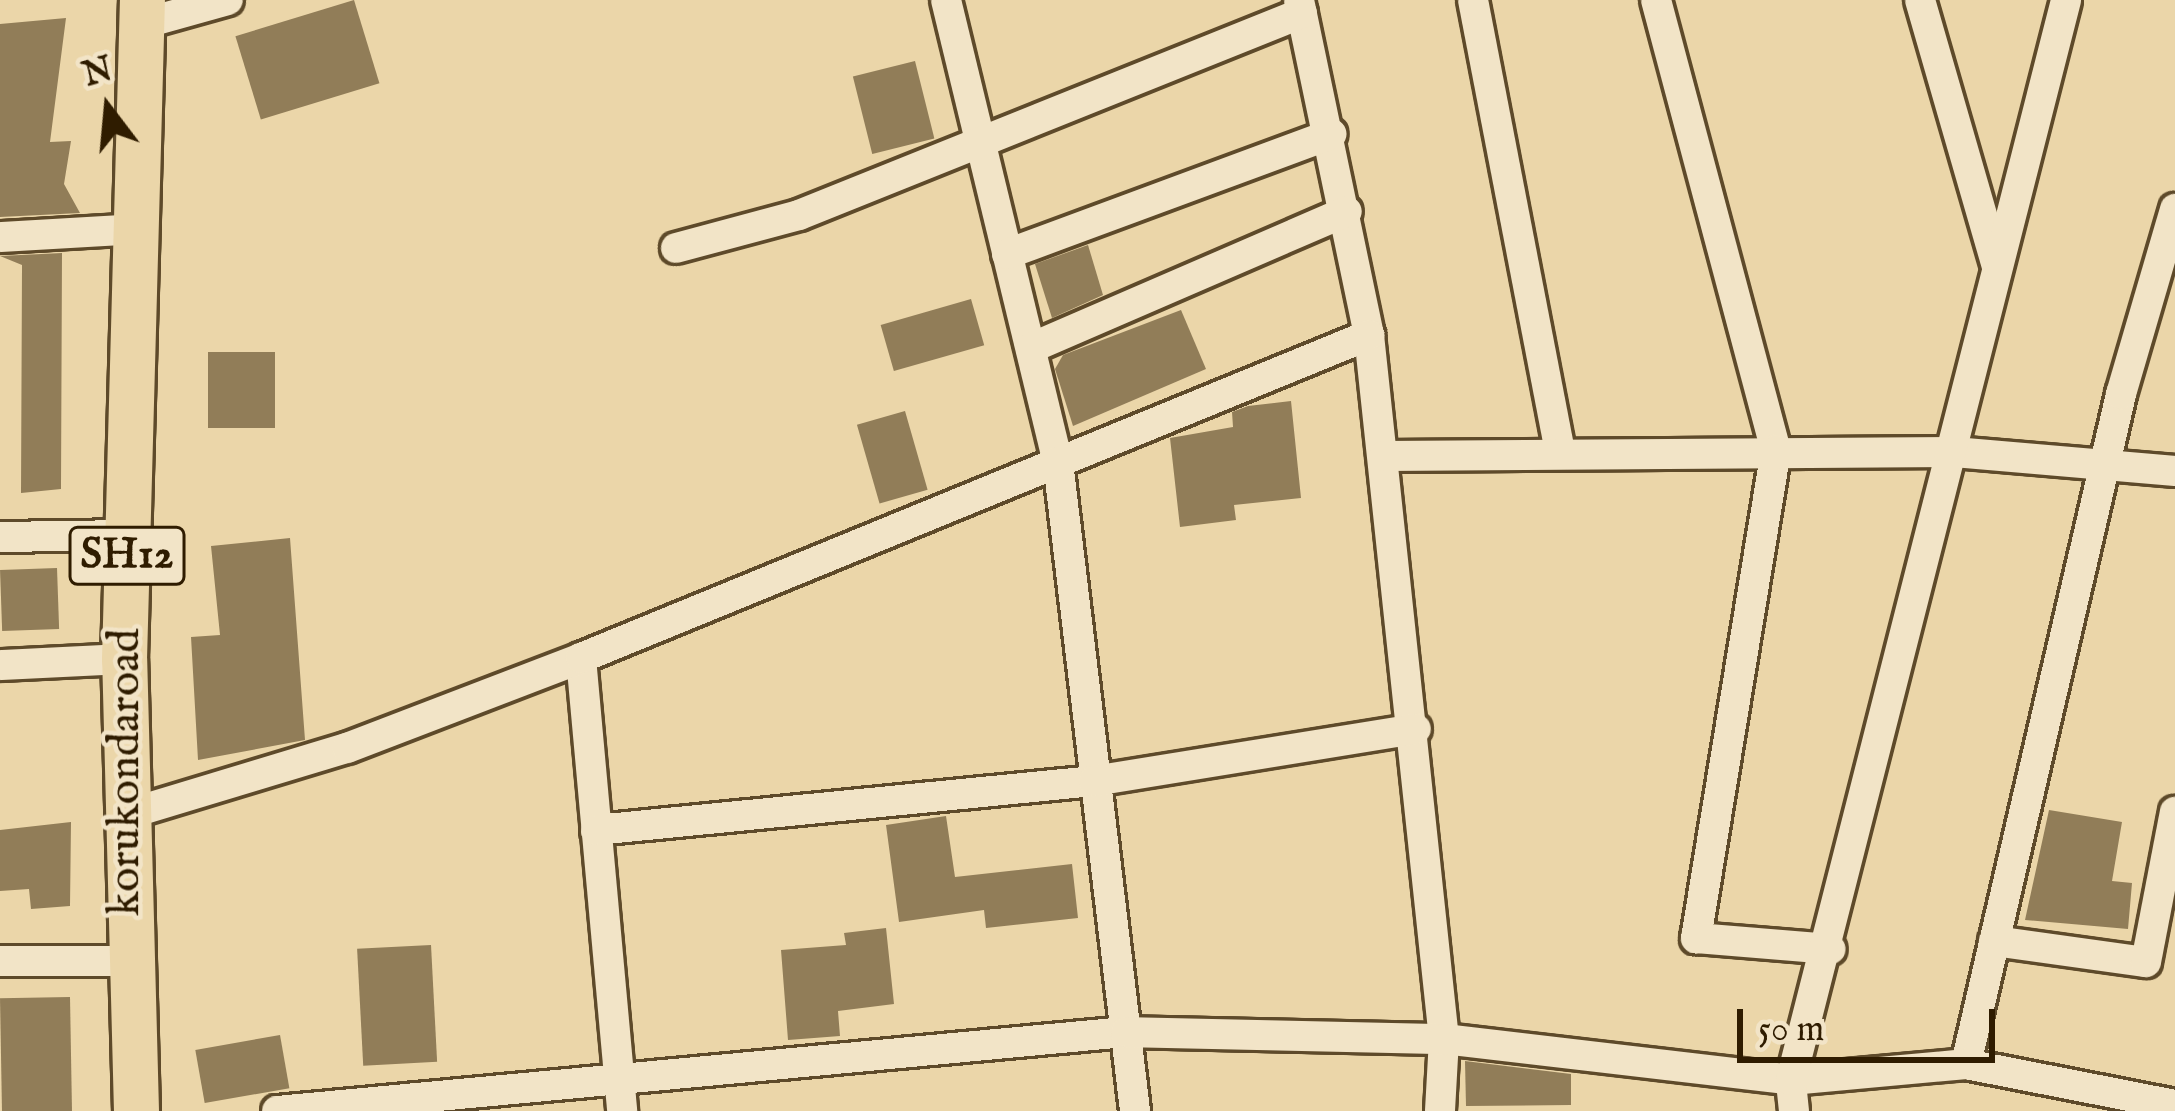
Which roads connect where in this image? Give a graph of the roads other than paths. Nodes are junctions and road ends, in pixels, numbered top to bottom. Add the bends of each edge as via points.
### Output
1 (228, 0) edge
2 (946, 0) edge
3 (1473, 0) edge
4 (1656, 0) edge
5 (1920, 0) edge
6 (2066, 0) edge
7 (1301, 6) edge
8 (142, 12) edge
9 (1331, 134) junction
10 (979, 136) junction
11 (2175, 208) edge
12 (1347, 211) junction
13 (137, 229) junction
14 (0, 237) edge
15 (676, 248) dead end
16 (1006, 254) junction
17 (1999, 272) junction
18 (1369, 335) junction
19 (1031, 348) junction
20 (1775, 450) junction
21 (1954, 452) junction
22 (1560, 453) junction
23 (1384, 456) junction
24 (1058, 462) junction
25 (2104, 466) junction
26 (2175, 471) edge
27 (128, 535) junction
28 (0, 537) edge
29 (581, 658) junction
30 (124, 659) junction
31 (0, 665) edge
32 (1416, 728) junction
33 (1094, 781) junction
34 (2175, 812) edge
35 (128, 814) junction
36 (596, 830) junction
37 (1994, 941) junction
38 (1832, 949) junction
39 (0, 961) edge
40 (125, 962) junction
41 (1126, 1032) junction
42 (1444, 1039) junction
43 (1966, 1064) junction
44 (1793, 1095) edge
45 (620, 1096) edge
46 (2175, 1105) edge
47 (136, 1111) edge
48 (277, 1111) edge
49 (1136, 1111) edge
50 (1440, 1111) edge

1 - 8 street
2 - 10 street
3 - 22 street
4 - 20 street
5 - 17 street
6 - 17 street
7 - 9 street
7 - 10 street
8 - 13 main road, korukondaroad / SH12
9 - 12 street
9 - 16 street
10 - 15 street via 799,215
10 - 16 street
11 - 25 street
12 - 18 street
12 - 19 street
13 - 14 street
13 - 27 main road, korukondaroad / SH12
16 - 19 street
17 - 21 street
18 - 23 street
18 - 24 street
19 - 24 street
20 - 21 street
20 - 22 street
20 - 38 street via 1696,938
21 - 25 street
21 - 38 street
22 - 23 street
23 - 32 street
24 - 29 street
24 - 33 street
25 - 26 street
25 - 37 street
27 - 28 street
27 - 30 main road, korukondaroad / SH12
29 - 35 street via 347,748
29 - 36 street
30 - 31 street
30 - 35 main road, korukondaroad / SH12
32 - 33 street
32 - 42 street
33 - 36 street
33 - 41 street
34 - 37 street via 2146,962
35 - 40 main road, korukondaroad / SH12
36 - 45 street
37 - 43 street
38 - 44 street
39 - 40 street
40 - 47 main road, korukondaroad / SH12
41 - 42 street
41 - 45 street
41 - 49 street
42 - 44 street
42 - 50 street
43 - 44 street
43 - 46 street
45 - 48 street

